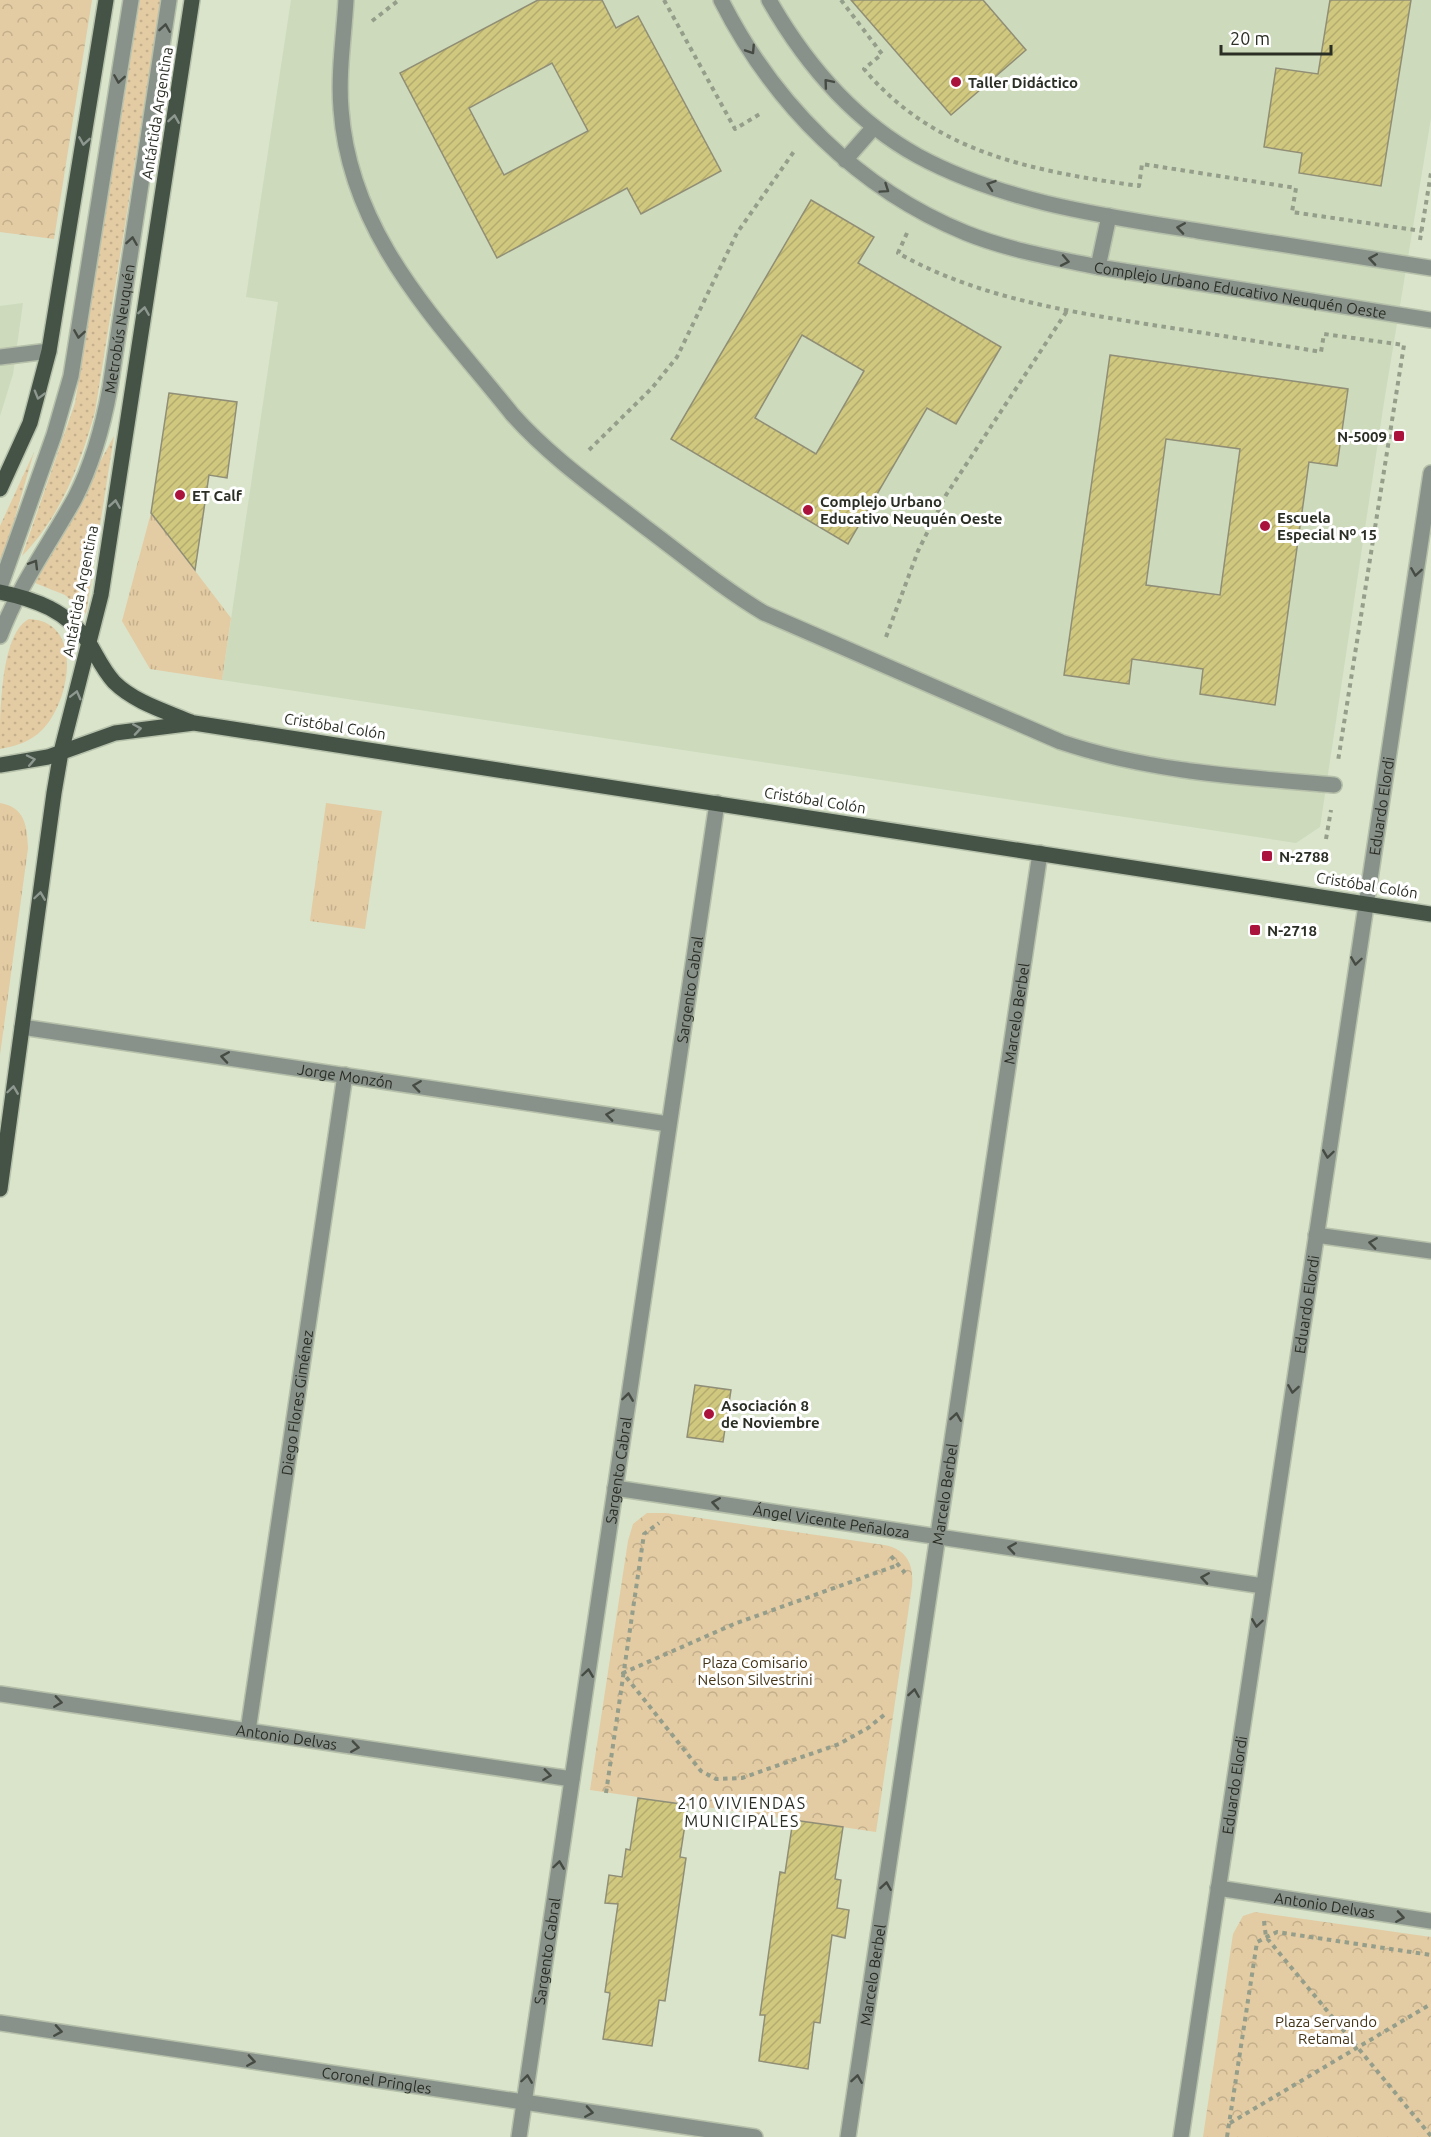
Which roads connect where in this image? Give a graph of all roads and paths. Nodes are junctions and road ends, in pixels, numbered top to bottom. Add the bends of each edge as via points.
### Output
1 (106, 0) edge
2 (131, 0) edge
3 (169, 0) edge
4 (192, 0) edge
5 (346, 0) edge
6 (721, 0) edge
7 (769, 0) edge
8 (841, 0) edge
9 (874, 127) junction
10 (796, 149) dead end
11 (845, 160) junction
12 (1431, 173) edge
13 (1109, 216) junction
14 (1422, 231) junction
15 (1420, 240) dead end
16 (1098, 267) junction
17 (1431, 268) edge
18 (1067, 311) dead end
19 (1431, 320) edge
20 (1404, 345) dead end
21 (49, 351) junction
22 (0, 357) edge
23 (570, 469) junction
24 (1431, 473) edge
25 (0, 489) edge
26 (0, 590) edge
27 (17, 595) junction
28 (0, 636) edge
29 (89, 643) junction
30 (876, 663) junction
31 (194, 723) junction
32 (61, 752) junction
33 (0, 765) edge
34 (1335, 785) junction
35 (717, 803) junction
36 (1326, 839) dead end
37 (1040, 853) junction
38 (1365, 903) junction
39 (1431, 914) edge
40 (22, 1026) junction
41 (345, 1075) junction
42 (668, 1124) junction
43 (0, 1189) edge
44 (1316, 1235) junction
45 (1431, 1251) edge
46 (615, 1488) junction
47 (662, 1521) dead end
48 (938, 1537) junction
49 (890, 1554) dead end
50 (898, 1565) junction
51 (907, 1575) dead end
52 (1263, 1586) junction
53 (623, 1673) junction
54 (0, 1694) edge
55 (884, 1725) dead end
56 (248, 1731) junction
57 (572, 1779) junction
58 (606, 1793) dead end
59 (1218, 1888) junction
60 (1431, 1921) edge
61 (1266, 1938) junction
62 (1431, 1954) edge
63 (1431, 2004) edge
64 (0, 2023) edge
65 (1357, 2048) junction
66 (524, 2102) junction
67 (1229, 2123) junction
68 (1431, 2136) edge
69 (519, 2137) edge
70 (755, 2137) edge
71 (848, 2137) edge
72 (1181, 2137) edge
73 (1227, 2137) edge

1 -> 21 main road
2 -> 26 street via 71,376
27 -> 3 street, Metrobús Neuquén via 75,497 94,454 106,411
29 -> 4 main road, Antártida Argentina via 102,583
5 - 23 street via 341,109 352,176 363,207 407,282 512,414
6 -> 11 street, Complejo Urbano Educativo Neuquén Oeste via 776,89
9 -> 7 street via 838,95 807,59
8 - 14 path via 882,54 864,69 909,115 962,144 1060,174 1139,186 1142,164 1296,188 1293,212
9 - 11 street
13 -> 9 street via 961,176
10 - 23 path via 737,233 677,357 652,388
11 -> 16 street, Complejo Urbano Educativo Neuquén Oeste via 927,215 967,233
12 - 14 path
13 - 16 street
17 -> 13 street
14 - 15 path
16 - 19 street, Complejo Urbano Educativo Neuquén Oeste
18 - 30 path via 936,514
20 - 34 path
21 - 22 street
21 -> 25 main road via 30,423
23 - 30 street via 744,601 788,625
24 -> 38 street, Eduardo Elordi
26 - 27 main road, Cristóbal Colón
27 - 28 street, Metrobús Neuquén
27 - 29 main road, Cristóbal Colón via 66,617
29 - 31 main road, Cristóbal Colón via 106,672 124,690
32 -> 29 main road, Antártida Argentina
30 - 34 street via 1091,752 1219,776
32 -> 31 main road, Cristóbal Colón via 124,731
31 - 35 main road, Cristóbal Colón
33 -> 32 main road, Cristóbal Colón
40 -> 32 main road, Antártida Argentina
34 - 36 path
35 - 37 main road, Cristóbal Colón
35 - 42 street, Sargento Cabral
37 - 38 main road, Cristóbal Colón
48 -> 37 street, Marcelo Berbel
38 - 39 main road, Cristóbal Colón
38 -> 44 street, Eduardo Elordi
41 -> 40 street, Jorge Monzón
43 -> 40 main road, Antártida Argentina
42 -> 41 street, Jorge Monzón
41 - 56 street, Diego Flores Giménez
46 -> 42 street, Sargento Cabral
45 -> 44 street
44 -> 52 street, Eduardo Elordi
48 -> 46 street, Ángel Vicente Peñaloza
57 -> 46 street, Sargento Cabral
47 - 53 path via 644,1534
52 -> 48 street, Ángel Vicente Peñaloza
71 -> 48 street, Marcelo Berbel
49 - 50 path
50 - 51 path
50 - 53 path via 734,1624
52 -> 59 street, Eduardo Elordi
53 - 55 path via 701,1771 716,1779 742,1778 839,1744 886,1713
53 - 58 path
54 -> 56 street, Antonio Delvas
56 -> 57 street, Antonio Delvas
66 -> 57 street, Sargento Cabral
59 -> 60 street, Antonio Delvas
59 - 72 street, Eduardo Elordi
61 - 62 path via 1277,1932
61 - 65 path
61 - 67 path via 1257,1942
63 - 65 path
64 -> 66 street, Coronel Pringles
65 - 67 path
65 - 68 path
66 - 69 street, Sargento Cabral
66 -> 70 street, Coronel Pringles
67 - 73 path

